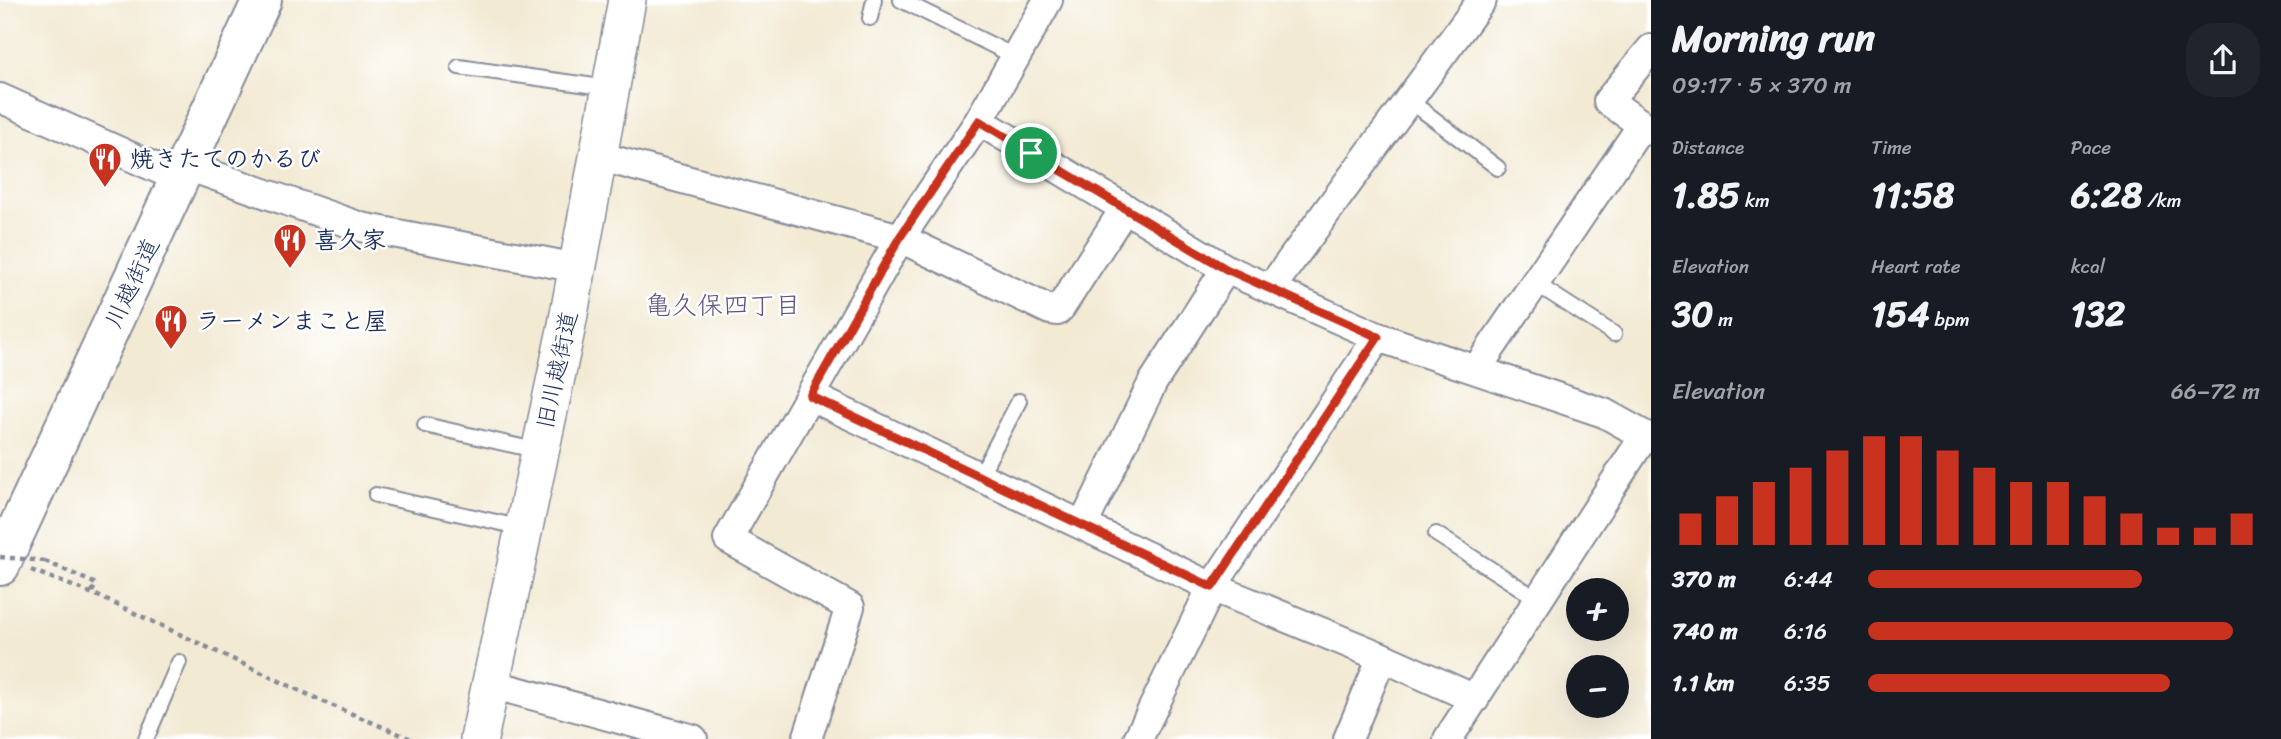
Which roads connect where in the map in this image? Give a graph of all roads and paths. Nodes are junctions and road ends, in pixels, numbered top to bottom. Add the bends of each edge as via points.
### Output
1 (262, 0) edge
2 (626, 0) edge
3 (874, 0) edge
4 (901, 0) edge
5 (1048, 0) edge
6 (1482, 0) edge
7 (870, 18) dead end
8 (1651, 49) edge
9 (1016, 57) junction
10 (459, 67) dead end
11 (610, 88) junction
12 (0, 98) edge
13 (1409, 100) junction
14 (979, 121) junction
15 (1646, 128) edge
16 (598, 156) junction
17 (1498, 167) dead end
18 (184, 172) junction
19 (1125, 208) junction
20 (900, 237) junction
21 (578, 268) junction
22 (1226, 269) junction
23 (1535, 283) junction
24 (1270, 289) junction
25 (1614, 334) dead end
26 (1378, 337) junction
27 (1476, 370) junction
28 (810, 396) junction
29 (1019, 401) dead end
30 (425, 425) dead end
31 (1648, 437) edge
32 (540, 451) junction
33 (981, 476) junction
34 (376, 495) dead end
35 (1083, 525) junction
36 (524, 528) junction
37 (1436, 534) dead end
38 (0, 557) edge
39 (15, 568) edge
40 (1212, 587) junction
41 (91, 594) junction
42 (1539, 600) junction
43 (1382, 657) junction
44 (179, 662) dead end
45 (491, 684) junction
46 (1475, 699) junction
47 (146, 739) edge
48 (411, 739) edge
49 (479, 739) edge
50 (693, 739) edge
51 (807, 739) edge
52 (1138, 739) edge
53 (1348, 739) edge
54 (1448, 739) edge

1 - 18 highway, 川越街道
2 - 11 street, 旧川越街道
3 - 7 lane
4 - 9 lane
5 - 9 street
6 - 13 street
8 - 15 street via 1608,102
9 - 14 street
10 - 11 lane
11 - 16 street, 旧川越街道
12 - 18 street
13 - 17 lane
13 - 24 street
14 - 19 street
14 - 20 street
15 - 23 street
16 - 20 street
16 - 21 street, 旧川越街道
18 - 21 street via 360,227
18 - 39 highway, 川越街道
19 - 20 street via 1057,311
19 - 22 street
20 - 28 street
21 - 32 street, 旧川越街道
22 - 24 street
22 - 35 street via 1153,383
23 - 25 lane
23 - 27 street
24 - 26 street
26 - 27 street
26 - 40 street
27 - 31 street via 1604,413
28 - 33 street
28 - 51 street via 728,539 850,607
29 - 33 lane
30 - 32 lane
31 - 42 street
32 - 36 street, 旧川越街道
33 - 35 street
34 - 36 lane
35 - 40 street
36 - 45 street, 旧川越街道
37 - 42 lane
38 - 41 path, bridge via 45,561 96,584
39 - 41 path
40 - 43 street
40 - 52 street
41 - 48 path
42 - 46 street
43 - 46 street
43 - 53 street
44 - 47 lane
45 - 49 street, 旧川越街道
45 - 50 street
46 - 54 street

